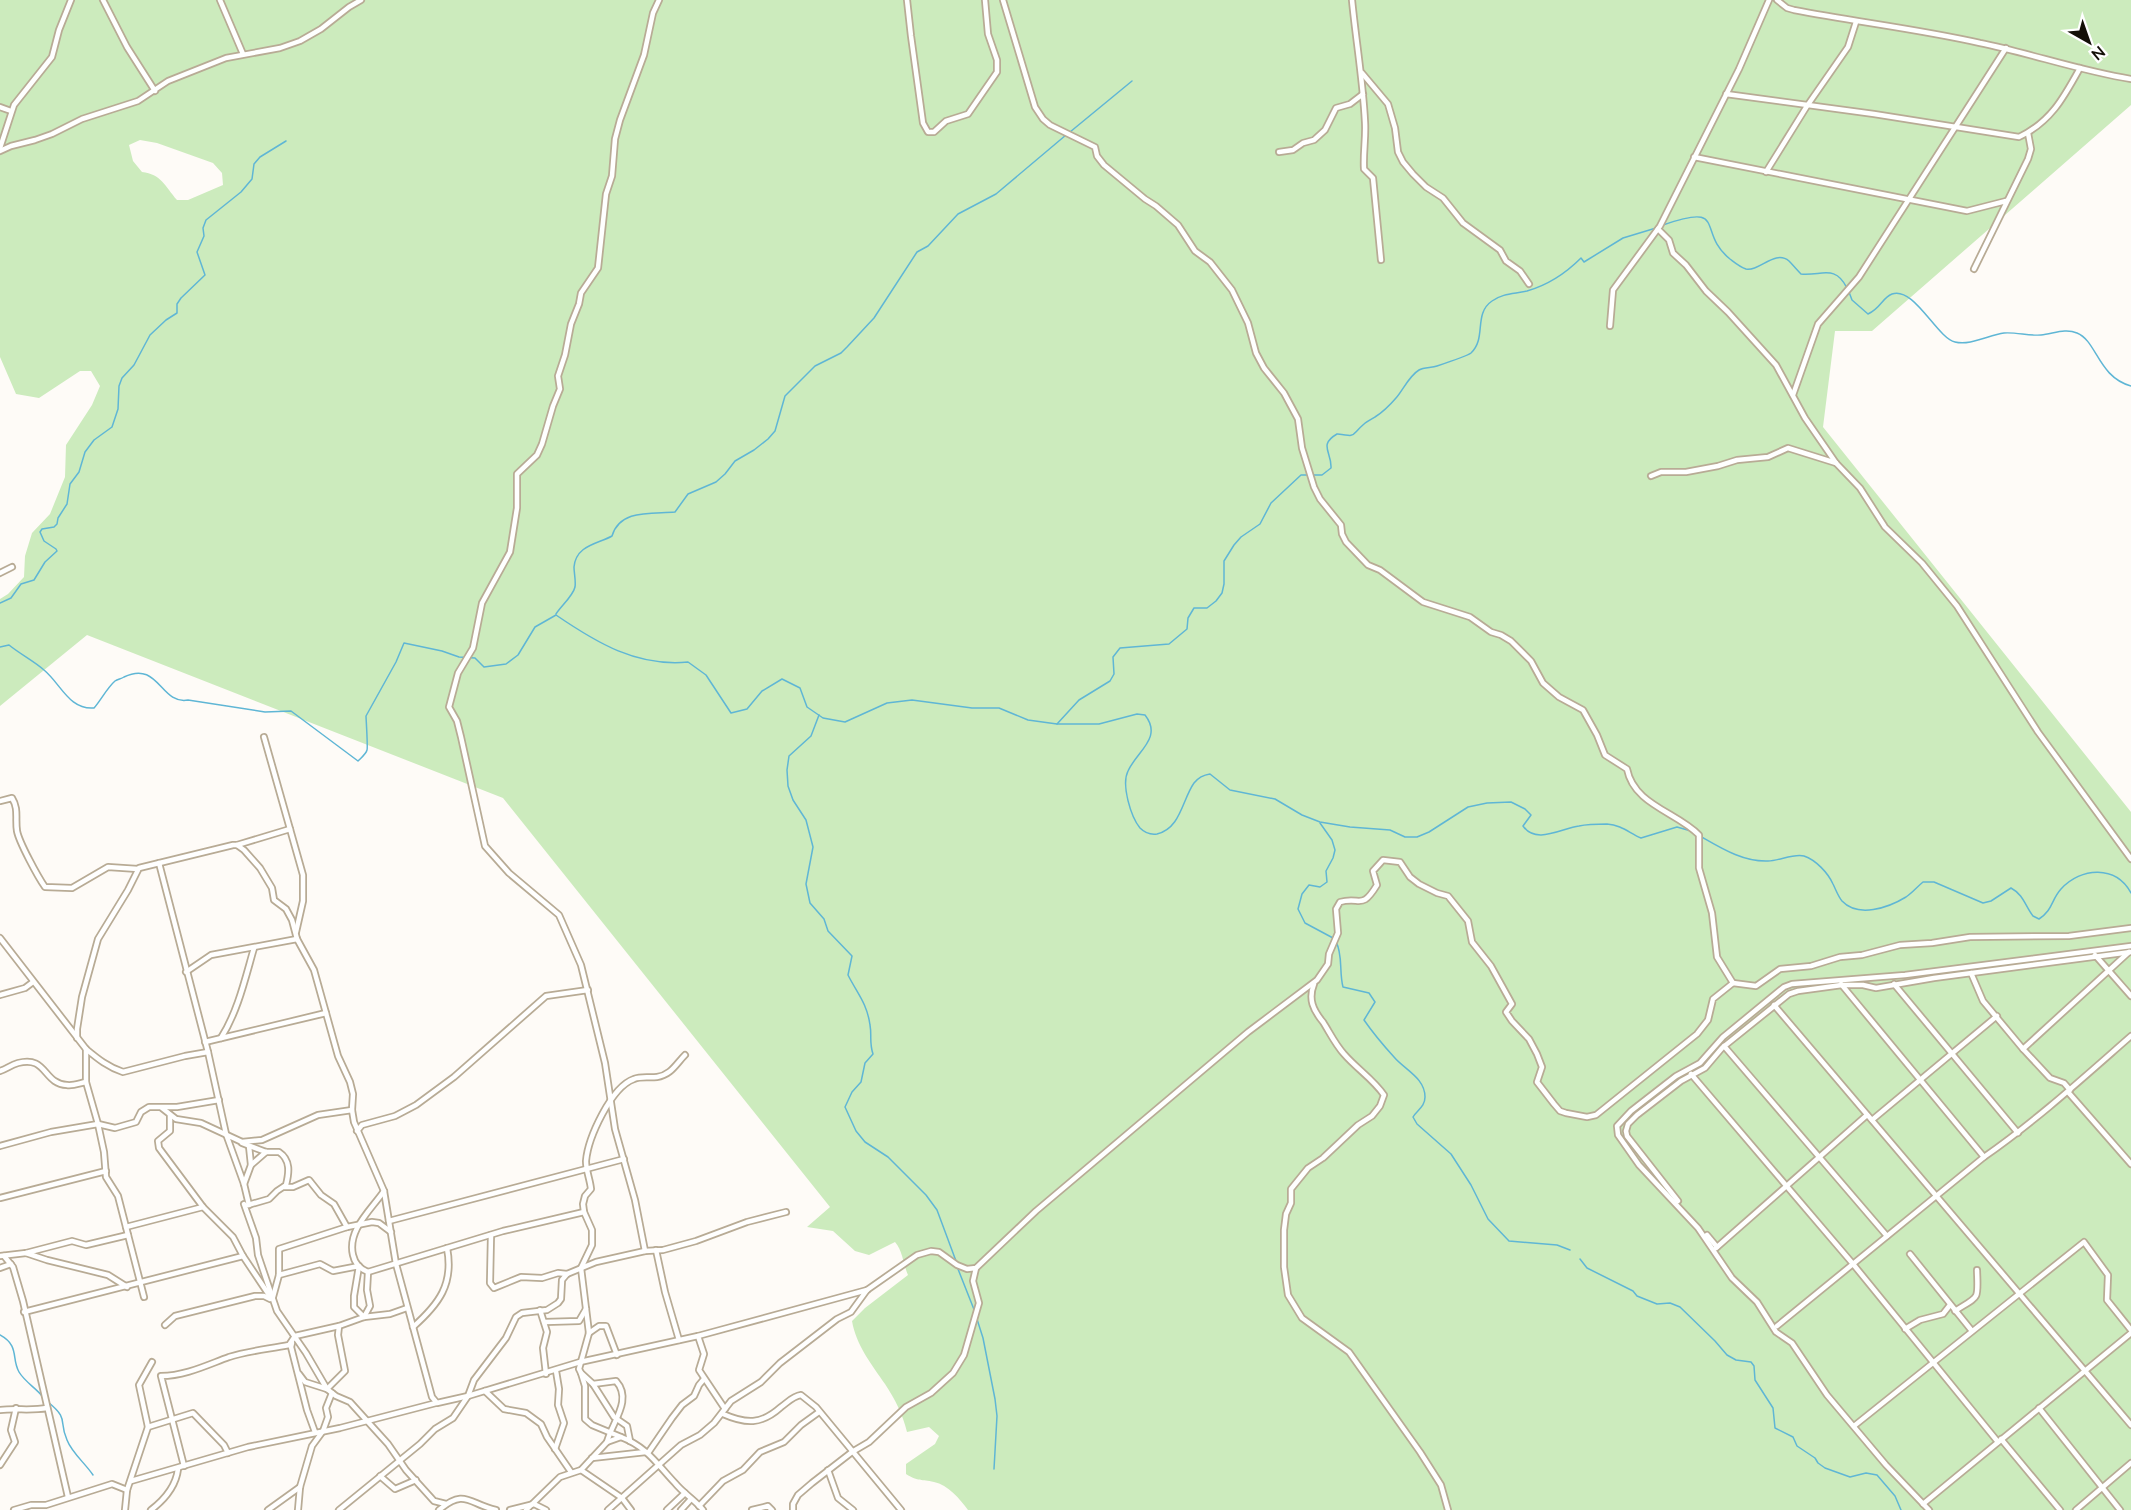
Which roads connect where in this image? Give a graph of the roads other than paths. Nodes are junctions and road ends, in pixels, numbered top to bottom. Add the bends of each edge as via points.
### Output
1 (70, 0) edge
2 (103, 0) edge
3 (220, 0) edge
4 (361, 0) edge
5 (659, 0) edge
6 (907, 0) edge
7 (985, 0) edge
8 (1003, 0) edge
9 (1352, 0) edge
10 (1769, 0) edge
11 (1777, 0) edge
12 (1856, 22) junction
13 (2006, 48) junction
14 (243, 54) junction
15 (2080, 68) junction
16 (1362, 73) junction
17 (2131, 79) edge
18 (155, 90) junction
19 (1363, 94) junction
20 (1726, 94) junction
21 (1807, 106) junction
22 (0, 107) edge
23 (11, 111) junction
24 (1954, 128) junction
25 (2028, 133) junction
26 (0, 150) edge
27 (1279, 152) dead end
28 (1694, 157) junction
29 (1766, 172) junction
30 (1908, 200) junction
31 (2007, 201) junction
32 (1658, 229) junction
33 (1381, 260) dead end
34 (1974, 269) dead end
35 (1529, 284) dead end
36 (1610, 326) dead end
37 (1793, 395) junction
38 (1836, 463) junction
39 (1651, 476) dead end
40 (12, 567) dead end
41 (0, 573) edge
42 (264, 737) dead end
43 (0, 801) edge
44 (290, 829) junction
45 (237, 844) junction
46 (2131, 860) edge
47 (159, 863) junction
48 (138, 869) junction
49 (2131, 928) edge
50 (296, 937) junction
51 (0, 938) edge
52 (2131, 945) edge
53 (254, 948) junction
54 (2130, 952) edge
55 (2093, 953) junction
56 (1931, 971) junction
57 (186, 972) junction
58 (2110, 972) junction
59 (1971, 973) junction
60 (1934, 978) junction
61 (1839, 979) junction
62 (1824, 981) junction
63 (33, 982) junction
64 (1314, 982) junction
65 (1733, 983) junction
66 (1894, 984) junction
67 (1842, 985) junction
68 (1825, 987) junction
69 (588, 990) junction
70 (0, 995) edge
71 (2131, 996) edge
72 (1774, 1005) junction
73 (327, 1013) junction
74 (1997, 1016) junction
75 (2131, 1036) edge
76 (78, 1038) junction
77 (221, 1038) junction
78 (205, 1042) junction
79 (1724, 1046) junction
80 (86, 1048) junction
81 (2023, 1049) junction
82 (208, 1052) junction
83 (1952, 1054) junction
84 (685, 1055) dead end
85 (1687, 1069) junction
86 (0, 1071) edge
87 (1691, 1074) junction
88 (1921, 1080) junction
89 (86, 1082) junction
90 (2069, 1091) junction
91 (219, 1100) junction
92 (611, 1101) junction
93 (162, 1108) junction
94 (352, 1110) junction
95 (170, 1115) junction
96 (1867, 1115) junction
97 (1872, 1120) junction
98 (98, 1124) junction
99 (357, 1131) junction
100 (2018, 1133) junction
101 (226, 1134) junction
102 (242, 1142) junction
103 (0, 1146) edge
104 (249, 1146) junction
105 (266, 1152) junction
106 (1819, 1157) junction
107 (1984, 1157) junction
108 (624, 1159) junction
109 (2131, 1164) edge
110 (251, 1166) junction
111 (587, 1169) junction
112 (106, 1170) junction
113 (244, 1184) junction
114 (1785, 1186) junction
115 (284, 1187) junction
116 (384, 1191) junction
117 (1937, 1195) junction
118 (0, 1198) edge
119 (246, 1205) junction
120 (203, 1207) junction
121 (584, 1212) junction
122 (786, 1212) dead end
123 (389, 1221) junction
124 (358, 1225) junction
125 (126, 1227) junction
126 (347, 1227) junction
127 (391, 1232) junction
128 (128, 1235) junction
129 (491, 1235) junction
130 (1887, 1236) junction
131 (1717, 1247) junction
132 (447, 1248) junction
133 (645, 1251) junction
134 (656, 1251) junction
135 (26, 1253) junction
136 (1910, 1254) dead end
137 (1, 1255) edge
138 (1717, 1255) junction
139 (243, 1256) junction
140 (11, 1264) junction
141 (396, 1264) junction
142 (1853, 1264) junction
143 (359, 1266) junction
144 (0, 1268) edge
145 (581, 1268) junction
146 (976, 1268) junction
147 (1977, 1270) dead end
148 (368, 1272) junction
149 (567, 1274) junction
150 (279, 1275) junction
151 (140, 1283) junction
152 (127, 1287) junction
153 (867, 1290) junction
154 (2019, 1294) junction
155 (144, 1297) dead end
156 (272, 1300) junction
157 (1950, 1305) junction
158 (407, 1308) junction
159 (586, 1308) junction
160 (540, 1310) junction
161 (1955, 1311) junction
162 (24, 1312) junction
163 (364, 1317) junction
164 (545, 1322) junction
165 (165, 1325) dead end
166 (339, 1326) junction
167 (1777, 1326) dead end
168 (413, 1327) junction
169 (1905, 1329) junction
170 (1972, 1331) junction
171 (2131, 1331) edge
172 (589, 1334) junction
173 (295, 1336) junction
174 (698, 1336) junction
175 (679, 1340) junction
176 (617, 1354) junction
177 (152, 1362) dead end
178 (580, 1362) junction
179 (1933, 1364) junction
180 (2086, 1370) junction
181 (556, 1371) junction
182 (581, 1373) junction
183 (299, 1374) junction
184 (546, 1374) junction
185 (704, 1379) junction
186 (593, 1384) junction
187 (330, 1391) junction
188 (485, 1391) junction
189 (468, 1396) junction
190 (437, 1402) junction
191 (16, 1408) junction
192 (47, 1408) junction
193 (2039, 1408) junction
194 (0, 1410) edge
195 (724, 1412) junction
196 (819, 1412) junction
197 (616, 1418) junction
198 (171, 1421) junction
199 (367, 1421) junction
200 (2131, 1425) edge
201 (1854, 1426) junction
202 (148, 1427) junction
203 (323, 1431) junction
204 (315, 1432) junction
205 (609, 1432) junction
206 (621, 1437) junction
207 (2000, 1441) junction
208 (607, 1442) junction
209 (630, 1442) junction
210 (555, 1449) junction
211 (647, 1452) junction
212 (852, 1452) junction
213 (228, 1454) junction
214 (591, 1458) junction
215 (401, 1460) junction
216 (2131, 1463) edge
217 (660, 1464) junction
218 (0, 1465) edge
219 (181, 1468) junction
220 (581, 1470) junction
221 (828, 1470) junction
222 (572, 1472) junction
223 (380, 1476) junction
224 (416, 1480) junction
225 (131, 1481) junction
226 (300, 1487) junction
227 (2101, 1488) junction
228 (127, 1490) junction
229 (685, 1493) junction
230 (68, 1497) junction
231 (622, 1498) junction
232 (690, 1499) junction
233 (446, 1504) junction
234 (534, 1504) junction
235 (1923, 1504) junction
236 (702, 1509) edge
237 (14, 1510) edge
238 (125, 1510) edge
239 (151, 1510) edge
240 (268, 1510) edge
241 (298, 1510) edge
242 (339, 1510) edge
243 (439, 1510) edge
244 (493, 1510) edge
245 (510, 1510) edge
246 (526, 1510) edge
247 (546, 1510) edge
248 (608, 1510) edge
249 (631, 1510) edge
250 (667, 1510) edge
251 (681, 1510) edge
252 (753, 1510) edge
253 (772, 1510) edge
254 (793, 1510) edge
255 (853, 1510) edge
256 (901, 1510) edge
257 (1448, 1510) edge
258 (1929, 1510) edge
259 (2060, 1510) edge
260 (2076, 1510) edge
261 (2121, 1510) edge

1 - 23 street via 52,57
2 - 18 street
3 - 14 street
4 - 14 street via 300,41
5 - 69 street via 615,139 598,268 581,293 571,324 558,376 560,389 542,444 537,455 517,474 517,508 510,552 482,603 473,648 458,673 449,707 461,737 485,846 509,873 559,915
6 - 7 street via 923,123 930,133 946,121 968,114 997,72
8 - 65 street via 1034,105 1043,119 1095,147 1104,165 1178,225 1195,252 1215,267 1237,298 1256,353 1298,419 1302,448 1317,493 1341,525 1346,542 1368,565 1423,602 1463,614 1511,640 1543,683 1583,710 1605,755 1627,769 1639,794 1699,835 1698,868 1712,913 1717,957
9 - 16 street
10 - 20 street
11 - 12 street via 1787,8
12 - 13 street via 1915,29
12 - 21 street via 1848,47
13 - 15 street
13 - 24 street
14 - 18 street via 178,76
15 - 17 street
15 - 25 street via 2054,111
16 - 19 street
16 - 35 street via 1389,104 1403,162 1426,188 1443,198 1463,223 1500,250
18 - 26 street via 138,101
19 - 27 street via 1336,108 1325,130 1311,142
19 - 33 street via 1364,169 1373,178
20 - 21 street
20 - 28 street
21 - 24 street
21 - 29 street
22 - 23 street
23 - 26 street
24 - 25 street via 2019,137
24 - 30 street
25 - 31 street via 2028,159
28 - 29 street
28 - 32 street
29 - 30 street
30 - 31 street via 1972,211
30 - 37 street via 1859,277 1818,324
31 - 34 street
32 - 36 street via 1613,290
32 - 37 street via 1706,291 1776,365
37 - 38 street
38 - 39 street via 1788,448 1768,457
38 - 46 street via 1860,488 1886,527 1922,562 1957,606 2038,732
40 - 41 street
42 - 44 street
43 - 48 street via 14,800 18,833 45,887 72,888 108,867
44 - 45 street
44 - 50 street via 303,875
45 - 47 street
45 - 50 street via 260,868 274,900 292,920
47 - 48 street
47 - 57 street
48 - 76 street via 98,939 82,997
49 - 65 street via 2069,936 1970,937 1900,945 1811,966 1780,969 1756,986
50 - 53 street
50 - 73 street via 314,970
51 - 63 street
52 - 55 street
53 - 57 street via 211,955
53 - 77 street via 231,1022
54 - 55 street
54 - 58 street
55 - 56 street
55 - 58 street
55 - 59 street
56 - 60 street
56 - 61 street
57 - 78 street
58 - 71 street
58 - 81 street
59 - 60 street
59 - 74 street via 1983,1001
60 - 66 street
61 - 62 street
61 - 67 street
62 - 68 street
62 - 85 street via 1784,987 1723,1037 1700,1063
63 - 70 street via 26,988
63 - 76 street
64 - 65 street via 1328,964 1338,933 1336,909 1340,902 1366,900 1377,885 1375,868 1383,860 1400,862 1419,884 1448,896 1468,921 1472,942 1512,1004 1506,1011 1508,1017 1529,1039 1541,1063 1539,1085 1560,1111 1591,1117 1697,1034 1708,1020 1713,999
64 - 146 street via 1248,1032 1036,1211
64 - 257 street via 1311,991 1316,1016 1344,1054 1384,1095 1372,1116 1308,1168 1290,1189 1291,1203 1284,1230 1288,1295 1302,1318 1349,1352 1441,1485
66 - 67 street via 1876,988
66 - 83 street
67 - 68 street
67 - 88 street
68 - 72 street via 1793,992
69 - 92 street
69 - 99 street via 546,996 416,1106 362,1125
72 - 79 street
72 - 96 street
73 - 77 street
73 - 94 street via 351,1087
74 - 81 street
74 - 83 street
75 - 90 street
76 - 80 street
77 - 78 street
78 - 82 street
79 - 87 street via 1705,1068
79 - 106 street
80 - 82 street via 102,1063 123,1072
80 - 89 street
81 - 90 street via 2050,1078 2064,1083
82 - 91 street
83 - 88 street
83 - 100 street
84 - 92 street via 665,1074 630,1080
85 - 87 street
85 - 138 street via 1631,1111 1617,1130 1639,1165 1674,1200
86 - 89 street via 18,1063 38,1063 58,1083 68,1086
87 - 114 street
87 - 131 street via 1637,1115 1626,1131 1640,1154
88 - 97 street
88 - 107 street
89 - 98 street
90 - 100 street
90 - 109 street
91 - 93 street
91 - 101 street
92 - 108 street
92 - 111 street via 596,1127
93 - 95 street
93 - 98 street via 146,1108 136,1122 121,1127
94 - 99 street
94 - 102 street via 318,1115 272,1136
95 - 101 street
95 - 120 street via 170,1131 158,1141 159,1148
96 - 97 street
96 - 106 street
97 - 117 street
98 - 103 street
98 - 112 street
99 - 116 street
100 - 107 street
101 - 102 street
101 - 113 street
102 - 104 street
104 - 105 street
104 - 110 street
105 - 110 street
105 - 115 street via 279,1152 287,1159
106 - 114 street
106 - 130 street
107 - 117 street
108 - 111 street
108 - 133 street
110 - 113 street
111 - 121 street via 591,1189 584,1199
111 - 123 street
112 - 118 street
112 - 125 street
113 - 119 street
114 - 131 street
114 - 142 street
115 - 119 street via 269,1199
115 - 126 street via 309,1180 334,1204
116 - 123 street
116 - 124 street
117 - 130 street
117 - 154 street
119 - 156 street
120 - 125 street
120 - 139 street via 233,1237
121 - 129 street
121 - 145 street via 593,1235
122 - 134 street
123 - 127 street
124 - 126 street
124 - 127 street via 376,1222
124 - 143 street via 352,1249
125 - 128 street
126 - 150 street via 279,1249
127 - 141 street
128 - 135 street via 86,1245 72,1241
128 - 151 street
129 - 132 street
129 - 149 street via 490,1283 494,1288 521,1277
130 - 142 street
131 - 138 street
132 - 141 street
132 - 168 street via 450,1271 446,1286 435,1305
133 - 134 street
133 - 145 street
134 - 175 street
135 - 137 street
135 - 152 street via 108,1275
136 - 157 street
137 - 140 street
138 - 201 street via 1732,1278 1757,1302 1776,1332 1792,1343 1827,1395
139 - 151 street
139 - 156 street
140 - 144 street
140 - 162 street
141 - 148 street
141 - 158 street
142 - 167 street
142 - 169 street
143 - 148 street
143 - 150 street via 333,1271 320,1264
143 - 163 street via 354,1307
145 - 149 street
145 - 159 street
146 - 153 street via 967,1269 931,1251 917,1255
146 - 212 street via 973,1281 979,1303 964,1355 953,1373
147 - 161 street via 1977,1295
148 - 163 street via 370,1306
149 - 160 street via 562,1281 561,1299 552,1308
150 - 156 street
151 - 152 street
151 - 155 street
152 - 162 street
153 - 174 street
153 - 195 street via 851,1312 731,1401
154 - 170 street
154 - 171 street via 2084,1242 2108,1275 2107,1300
154 - 180 street
156 - 165 street via 255,1296 175,1316
156 - 173 street
157 - 161 street
157 - 169 street via 1943,1314
158 - 163 street
158 - 168 street
159 - 164 street via 579,1321
159 - 172 street
160 - 164 street
160 - 189 street via 516,1317 506,1338 474,1380
161 - 170 street
162 - 192 street
163 - 166 street
164 - 184 street
166 - 173 street
166 - 187 street via 345,1371
168 - 190 street via 432,1397
169 - 179 street
170 - 179 street
171 - 180 street
172 - 176 street via 606,1326
172 - 178 street
173 - 183 street via 291,1347
173 - 187 street
173 - 198 street via 288,1345 161,1376
174 - 175 street
174 - 185 street via 704,1354 699,1370
175 - 176 street
176 - 178 street
177 - 202 street via 139,1385
178 - 181 street
178 - 182 street
179 - 201 street
179 - 207 street
180 - 193 street
180 - 200 street
181 - 184 street
181 - 210 street via 558,1405 564,1423
182 - 186 street
182 - 205 street via 585,1419
183 - 187 street via 305,1382
183 - 204 street
184 - 188 street
185 - 195 street
185 - 211 street
186 - 197 street
186 - 197 street via 617,1382 624,1395
187 - 199 street via 350,1402
187 - 203 street
188 - 189 street
188 - 210 street via 504,1409 526,1413 541,1424
189 - 190 street
189 - 215 street via 453,1418
190 - 199 street
191 - 192 street
191 - 194 street
191 - 218 street via 11,1430 15,1442
192 - 230 street
193 - 207 street
193 - 227 street
195 - 196 street via 738,1421 749,1422 766,1418 801,1395
195 - 217 street
196 - 212 street
196 - 236 street via 784,1442 760,1452 743,1470 723,1481
197 - 205 street
197 - 209 street via 627,1426
198 - 202 street
198 - 213 street via 193,1413
198 - 219 street
199 - 203 street
199 - 215 street
201 - 235 street
202 - 225 street
203 - 204 street
203 - 226 street via 312,1446
204 - 213 street
205 - 206 street
205 - 208 street
206 - 208 street
206 - 209 street
207 - 235 street
207 - 259 street
208 - 214 street
209 - 211 street
210 - 222 street
211 - 214 street
211 - 217 street
212 - 221 street
212 - 256 street
213 - 219 street
214 - 220 street
215 - 223 street
215 - 224 street
216 - 227 street
217 - 229 street
217 - 231 street
219 - 225 street
219 - 239 street via 159,1505
220 - 222 street
220 - 231 street
221 - 254 street via 798,1495
221 - 255 street via 838,1498
222 - 234 street via 556,1480
223 - 224 street via 395,1489
223 - 242 street
224 - 233 street via 434,1501
225 - 228 street
226 - 240 street
226 - 241 street
227 - 260 street
227 - 261 street
228 - 230 street via 112,1484
228 - 238 street
229 - 232 street
229 - 250 street
230 - 237 street
231 - 248 street
231 - 249 street
232 - 236 street
232 - 251 street
233 - 243 street
233 - 244 street via 462,1498
234 - 245 street
234 - 246 street
234 - 247 street
235 - 258 street
252 - 253 street via 768,1506

